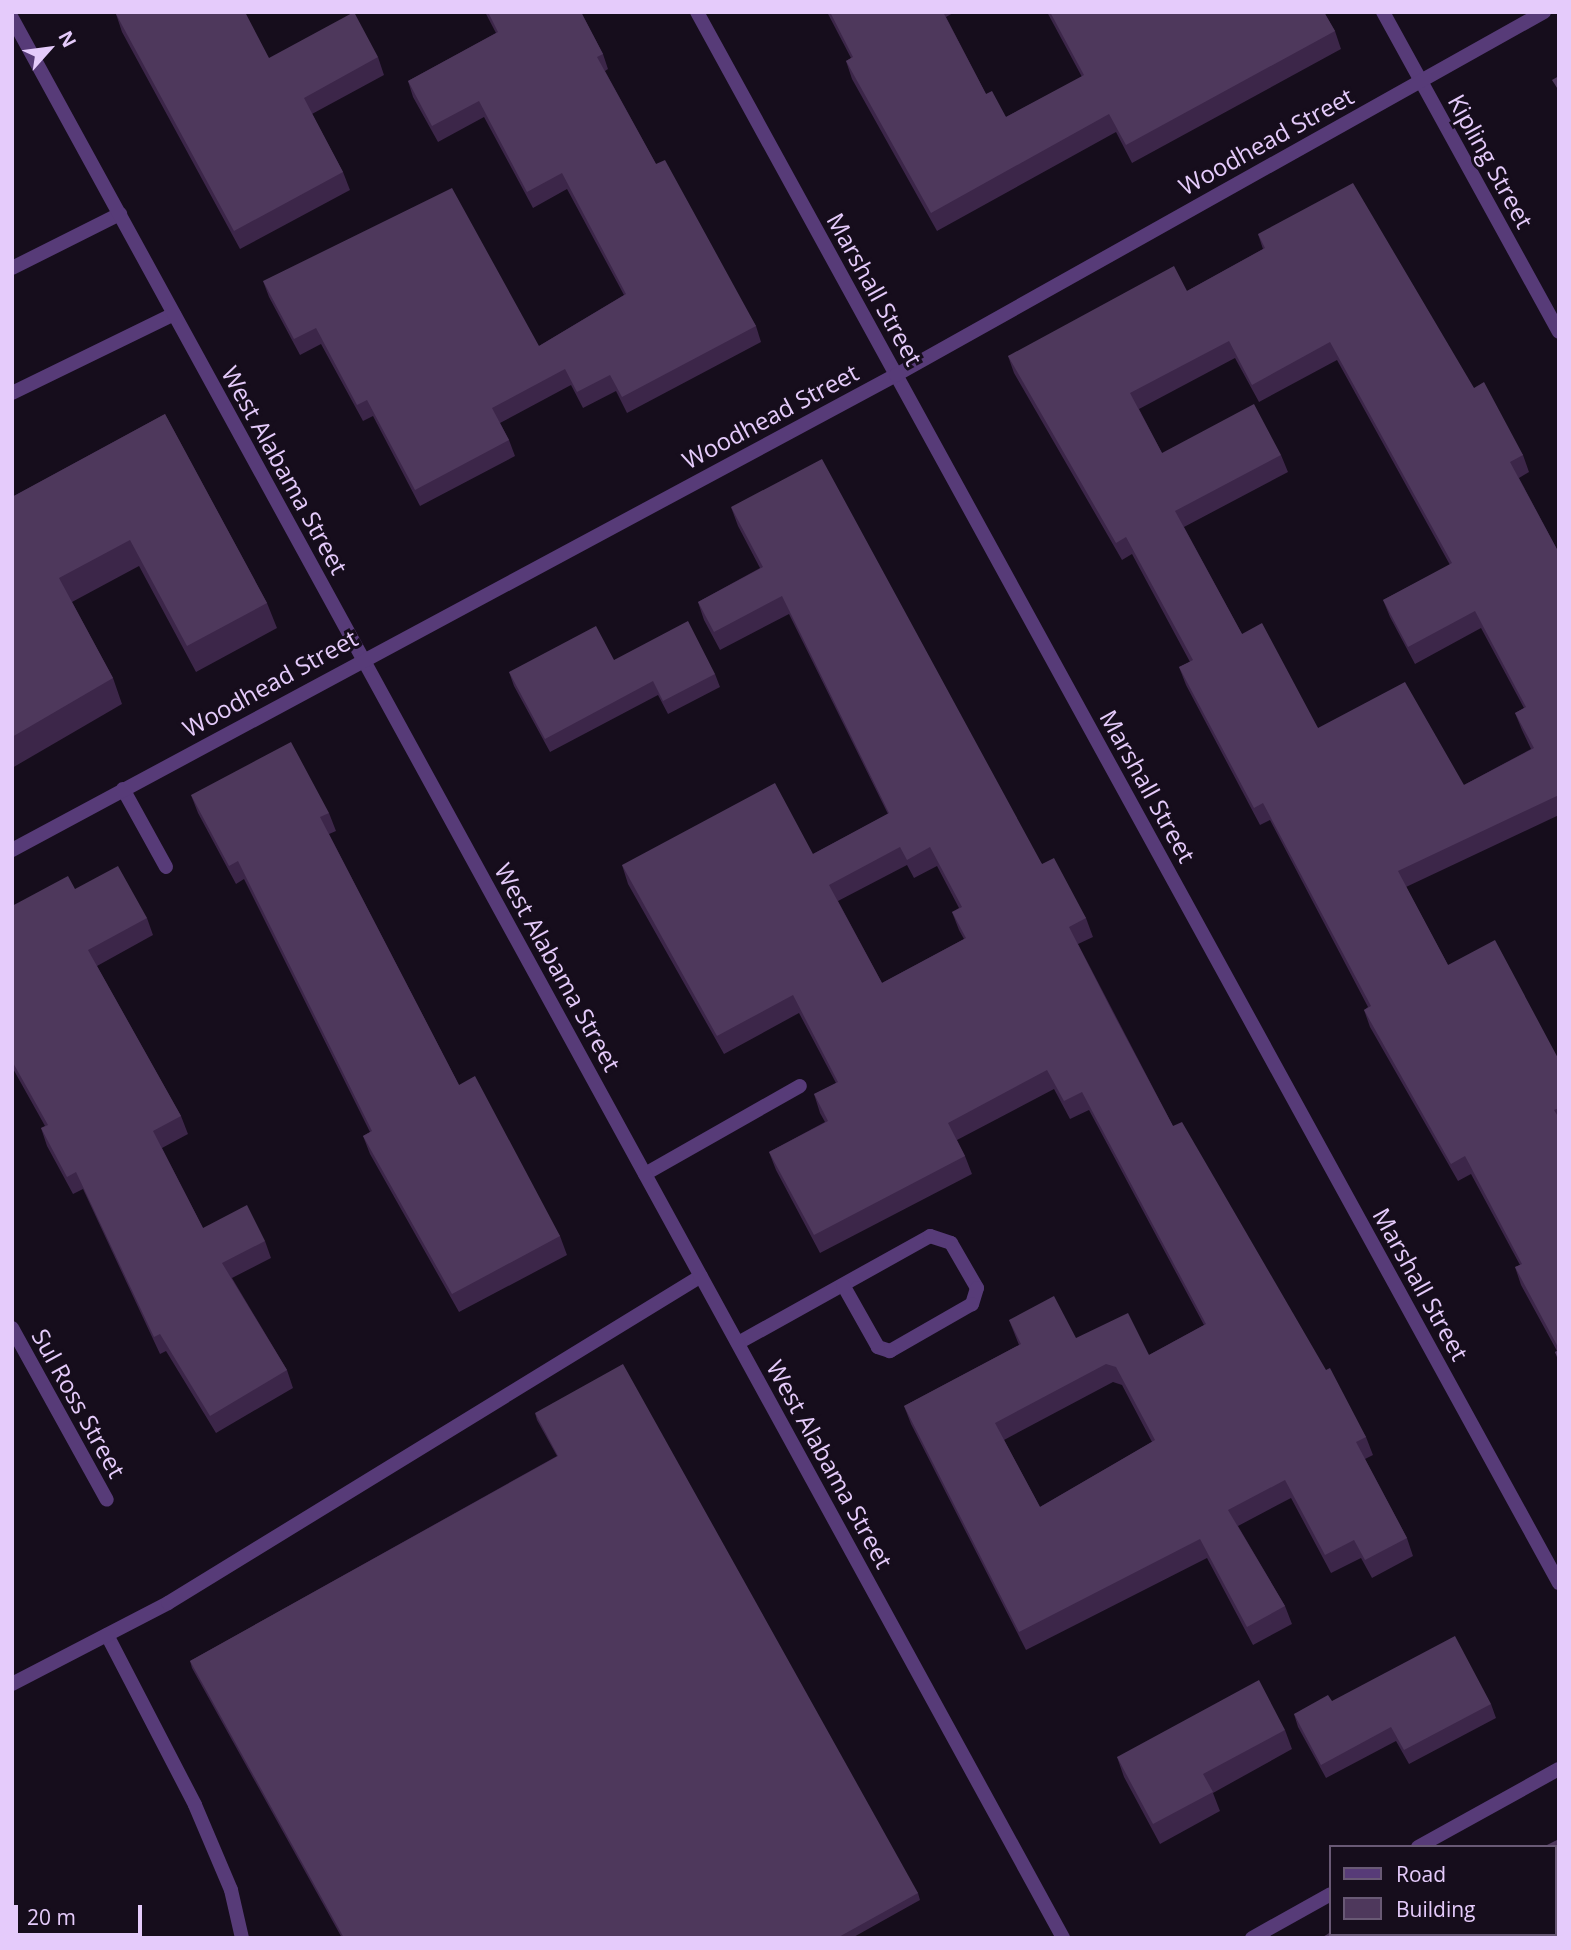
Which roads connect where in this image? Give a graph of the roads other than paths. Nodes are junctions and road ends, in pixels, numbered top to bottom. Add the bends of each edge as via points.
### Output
1 (697, 12) edge
2 (1384, 12) edge
3 (1544, 12) edge
4 (12, 18) edge
5 (1421, 80) junction
6 (120, 214) junction
7 (12, 268) edge
8 (174, 314) junction
9 (1559, 331) edge
10 (896, 375) junction
11 (12, 393) edge
12 (363, 658) junction
13 (123, 789) junction
14 (12, 850) edge
15 (166, 867) dead end
16 (800, 1086) dead end
17 (645, 1174) junction
18 (701, 1276) junction
19 (843, 1285) junction
20 (12, 1328) edge
21 (738, 1343) junction
22 (107, 1500) dead end
23 (1559, 1583) edge
24 (107, 1634) junction
25 (12, 1684) edge
26 (1559, 1769) edge
27 (1422, 1845) edge
28 (1330, 1895) edge
29 (242, 1938) edge
30 (1063, 1938) edge
31 (1252, 1938) edge

1 - 10 street, Marshall Street
2 - 5 street, Kipling Street
3 - 5 street, Woodhead Street
4 - 6 street, West Alabama Street
5 - 9 street, Kipling Street
5 - 10 street, Woodhead Street
6 - 7 street
6 - 8 street, West Alabama Street
8 - 11 street
8 - 12 street, West Alabama Street
10 - 12 street, Woodhead Street
10 - 23 street, Marshall Street
12 - 13 street, Woodhead Street
12 - 17 street, West Alabama Street
13 - 14 street, Woodhead Street
13 - 15 street
16 - 17 street
17 - 18 street, West Alabama Street
18 - 21 street, West Alabama Street
18 - 24 street
19 - 19 street via 930,1236 951,1243 977,1288 972,1304 890,1351 878,1347
19 - 21 street
20 - 22 street, Sul Ross Street
21 - 30 street, West Alabama Street
24 - 25 street
24 - 29 street via 195,1805 231,1890
26 - 27 street
28 - 31 street

